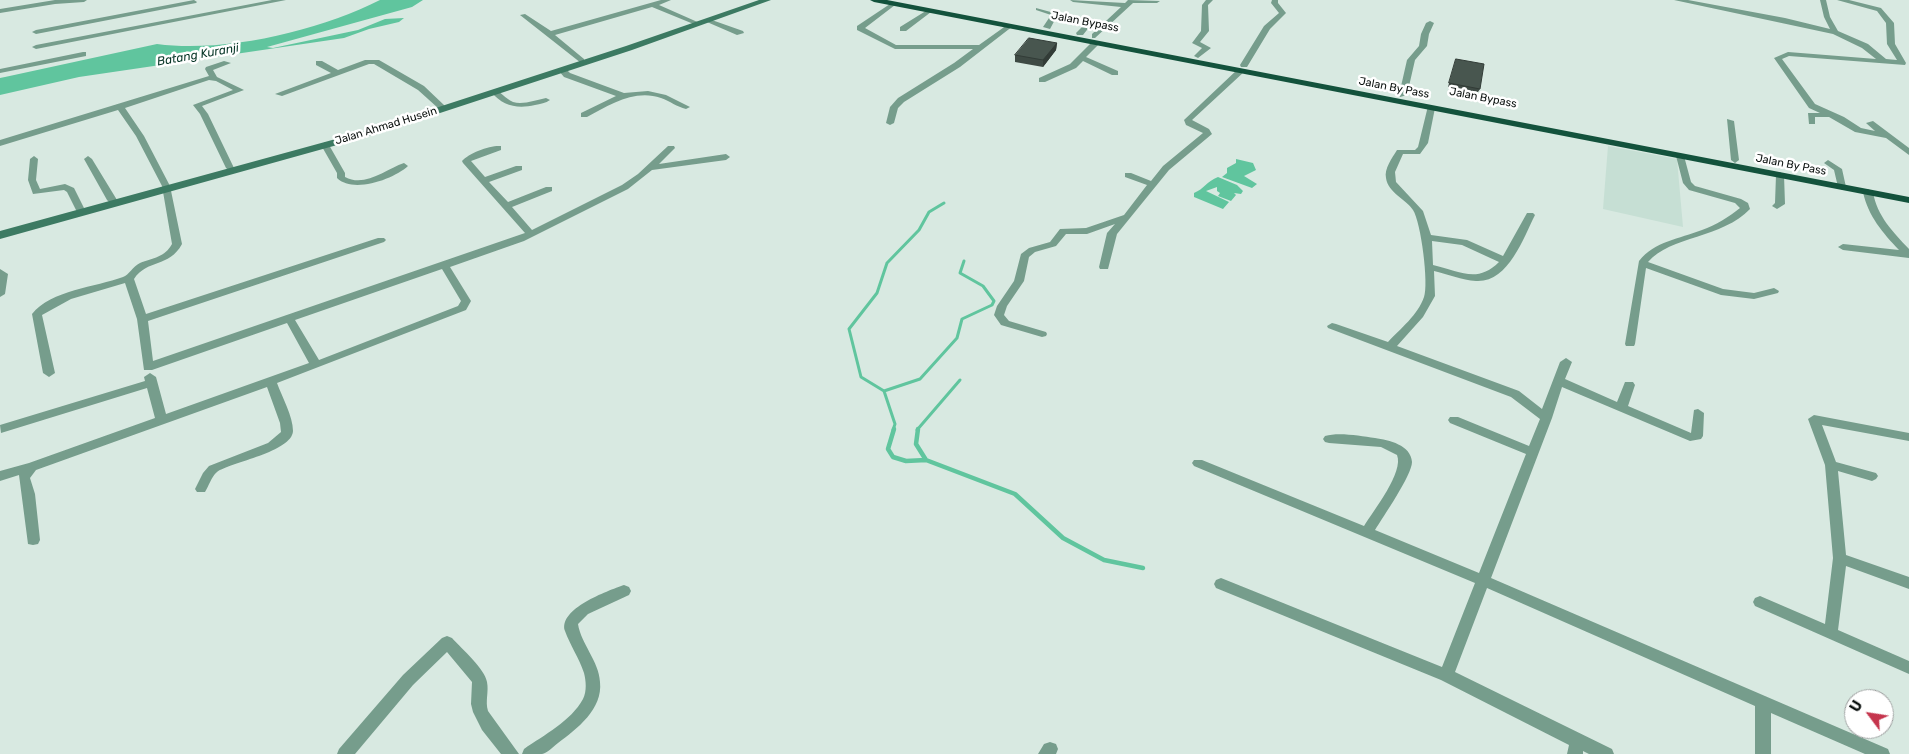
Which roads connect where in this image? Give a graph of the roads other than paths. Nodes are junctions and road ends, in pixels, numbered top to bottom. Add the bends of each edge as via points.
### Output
1 (84, 0) edge
2 (166, 0) edge
3 (244, 0) edge
4 (283, 0) edge
5 (668, 0) edge
6 (760, 0) edge
7 (767, 0) edge
8 (874, 0) edge
9 (904, 0) edge
10 (1073, 0) edge
11 (1210, 0) edge
12 (1275, 0) edge
13 (1677, 0) edge
14 (1823, 0) edge
15 (1840, 0) edge
16 (73, 1) edge
17 (193, 1) edge
18 (1130, 2) edge
19 (1157, 2) dead end
20 (894, 4) junction
21 (653, 5) junction
22 (248, 7) junction
23 (1038, 9) dead end
24 (0, 11) edge
25 (930, 11) junction
26 (130, 14) junction
27 (522, 15) dead end
28 (201, 16) junction
29 (709, 21) junction
30 (696, 23) junction
31 (1430, 23) dead end
32 (1015, 25) junction
33 (1047, 27) junction
34 (903, 29) dead end
35 (36, 32) dead end
36 (1835, 32) junction
37 (740, 33) dead end
38 (550, 34) junction
39 (1095, 40) junction
40 (36, 47) dead end
41 (981, 47) junction
42 (82, 54) dead end
43 (1198, 56) junction
44 (1083, 58) junction
45 (581, 61) junction
46 (1883, 61) junction
47 (228, 63) dead end
48 (319, 63) dead end
49 (1905, 64) edge
50 (1242, 68) junction
51 (562, 70) junction
52 (0, 71) edge
53 (338, 73) junction
54 (1115, 73) dead end
55 (1277, 75) junction
56 (214, 78) junction
57 (1042, 80) dead end
58 (495, 92) junction
59 (279, 94) dead end
60 (1403, 95) junction
61 (623, 96) junction
62 (546, 100) dead end
63 (441, 106) junction
64 (120, 107) junction
65 (686, 107) dead end
66 (1431, 108) junction
67 (584, 115) dead end
68 (1831, 115) junction
69 (1730, 121) dead end
70 (1812, 122) dead end
71 (890, 123) dead end
72 (1870, 123) dead end
73 (1886, 135) junction
74 (0, 143) edge
75 (325, 145) junction
76 (498, 148) dead end
77 (671, 148) dead end
78 (1909, 152) edge
79 (1680, 156) junction
80 (726, 157) dead end
81 (88, 159) dead end
82 (34, 160) dead end
83 (1735, 160) junction
84 (1828, 163) dead end
85 (404, 166) dead end
86 (230, 168) junction
87 (519, 168) dead end
88 (650, 168) junction
89 (1128, 175) dead end
90 (1780, 175) junction
91 (483, 181) junction
92 (1152, 184) junction
93 (1841, 184) junction
94 (166, 188) junction
95 (549, 189) dead end
96 (1868, 192) junction
97 (1909, 193) edge
98 (112, 200) junction
99 (1909, 200) edge
100 (506, 206) junction
101 (1776, 206) dead end
102 (79, 208) junction
103 (1530, 215) dead end
104 (1126, 217) junction
105 (0, 229) edge
106 (531, 234) junction
107 (0, 235) edge
108 (1427, 237) junction
109 (381, 240) dead end
110 (1843, 247) dead end
111 (1909, 254) edge
112 (1505, 261) junction
113 (1642, 263) junction
114 (445, 266) junction
115 (1104, 266) dead end
116 (1429, 267) junction
117 (0, 278) edge
118 (129, 280) junction
119 (1774, 291) dead end
120 (0, 294) edge
121 (289, 318) junction
122 (142, 319) junction
123 (1332, 326) dead end
124 (1042, 334) dead end
125 (1630, 344) dead end
126 (1390, 347) junction
127 (1566, 362) dead end
128 (316, 365) junction
129 (148, 367) junction
130 (49, 373) dead end
131 (1558, 381) junction
132 (151, 382) junction
133 (271, 382) junction
134 (1629, 385) dead end
135 (1620, 408) junction
136 (1698, 413) dead end
137 (1546, 418) junction
138 (1454, 420) dead end
139 (162, 421) junction
140 (1, 430) edge
141 (1909, 437) edge
142 (1329, 439) dead end
143 (1533, 452) junction
144 (1198, 463) dead end
145 (1831, 466) junction
146 (32, 467) junction
147 (0, 476) edge
148 (1872, 476) dead end
149 (201, 489) dead end
150 (1368, 533) junction
151 (33, 540) dead end
152 (1840, 558) junction
153 (1482, 580) junction
154 (1909, 582) edge
155 (1221, 584) dead end
156 (624, 591) dead end
157 (1760, 602) dead end
158 (1831, 633) junction
159 (1909, 668) edge
160 (1446, 675) junction
161 (1763, 703) junction
162 (1577, 747) edge
163 (345, 754) edge
164 (511, 754) edge
165 (530, 754) edge
166 (1606, 754) edge
167 (1763, 754) edge
168 (1882, 754) edge

1 - 16 street
2 - 26 street
3 - 22 street
4 - 22 street
5 - 21 street
6 - 30 main road, Jalan Ahmad Husein
7 - 29 main road, Jalan Ahmad Husein
8 - 20 highway, Jalan By Pass
9 - 32 highway, Jalan Bypass
10 - 18 street
11 - 43 street via 1204,5 1205,31 1196,43 1207,48
12 - 50 street via 1283,13 1267,28
13 - 36 street
14 - 36 street
15 - 49 street via 1879,10 1890,23 1891,44
16 - 24 street
17 - 26 street
17 - 28 street
18 - 19 street
18 - 39 street
20 - 25 highway, Jalan By Pass
20 - 41 street via 860,28 895,47
21 - 30 street
21 - 38 street
22 - 28 street
23 - 33 street via 1056,14
25 - 32 highway, Jalan By Pass
25 - 34 street
26 - 35 street
27 - 38 street
28 - 40 street
29 - 30 main road, Jalan Ahmad Husein
29 - 37 street
30 - 45 main road, Jalan Ahmad Husein
30 - 51 main road, Jalan Ahmad Husein
31 - 60 street via 1423,46 1411,60
32 - 33 highway, Jalan Bypass
32 - 39 highway, Jalan By Pass
32 - 41 street
33 - 39 highway, Jalan Bypass via 1083,29
36 - 46 street via 1865,46
38 - 45 street
39 - 43 highway, Jalan Bypass
39 - 44 street
39 - 50 highway, Jalan By Pass
41 - 71 street via 901,100 894,107
42 - 52 street
43 - 50 highway, Jalan Bypass
44 - 54 street
44 - 57 street via 1068,70
45 - 63 main road, Jalan Ahmad Husein
46 - 49 street
46 - 68 street via 1788,54 1778,58 1812,106
47 - 56 street via 209,70
48 - 53 street
50 - 55 highway, Jalan By Pass
50 - 92 street via 1188,120 1208,134 1166,168
51 - 58 main road, Jalan Ahmad Husein
51 - 61 street via 567,75
53 - 59 street
53 - 63 street via 376,62 422,88
55 - 60 highway, Jalan Bypass
55 - 66 highway, Jalan By Pass
56 - 64 street
56 - 86 street via 240,90 197,105
58 - 62 street via 512,105
58 - 75 main road, Jalan Ahmad Husein
60 - 83 highway, Jalan Bypass
61 - 65 street via 655,94
61 - 67 street
63 - 86 main road, Jalan Ahmad Husein
64 - 74 street
64 - 94 street via 135,126
66 - 79 highway, Jalan By Pass
66 - 108 street via 1420,150 1401,152 1390,179 1417,210
68 - 70 street via 1812,115
68 - 73 street via 1861,131
69 - 83 street
72 - 73 street
73 - 78 street
75 - 85 street via 341,178 349,182 368,181
75 - 94 main road, Jalan Ahmad Husein
76 - 91 street via 466,160
77 - 88 street
79 - 90 highway, Jalan By Pass
79 - 113 street via 1687,183 1692,188 1738,201 1745,205 1744,209 1708,231 1656,250
80 - 88 street
81 - 98 street
82 - 102 street via 32,178 36,192 65,187 71,190
83 - 93 highway, Jalan Bypass
84 - 93 street via 1838,169
86 - 94 main road, Jalan Ahmad Husein
87 - 91 street
88 - 106 street via 625,187
89 - 92 street
90 - 93 highway, Jalan By Pass
90 - 101 street via 1781,198
91 - 100 street
92 - 104 street
93 - 96 highway, Jalan By Pass
93 - 97 highway, Jalan Bypass
94 - 98 main road, Jalan Ahmad Husein
94 - 107 main road, Jalan Ahmad Husein
94 - 118 street via 177,244 175,250 165,258 136,269
95 - 100 street
96 - 99 highway, Jalan By Pass
96 - 111 street via 1869,204 1877,219
98 - 102 main road, Jalan Ahmad Husein
100 - 106 street
102 - 105 main road, Jalan Ahmad Husein
103 - 112 street
104 - 115 street via 1112,233
104 - 124 street via 1087,231 1063,231 1053,244 1024,256 1019,281 999,316 1005,323
106 - 114 street via 501,248
108 - 112 street via 1464,242
108 - 116 street
109 - 122 street
110 - 111 street
112 - 116 street via 1496,270 1479,278
113 - 119 street via 1721,292 1754,296
113 - 125 street
114 - 121 street
114 - 128 street via 466,301 462,308
116 - 126 street via 1430,296 1419,315
117 - 120 street
118 - 122 street
118 - 130 street via 81,293 54,303 37,314
121 - 128 street
121 - 129 street
122 - 129 street
123 - 126 street
126 - 137 street via 1515,394
127 - 131 street
128 - 133 street
129 - 132 street
131 - 135 street
131 - 137 street
132 - 139 street
132 - 140 street
133 - 139 street
133 - 149 street via 287,433 265,450 213,469
134 - 135 street
135 - 136 street via 1690,437 1697,436
137 - 143 street
138 - 143 street
139 - 146 street
141 - 145 street via 1814,419
142 - 150 street via 1381,442 1392,445 1404,455 1403,474
143 - 153 street
144 - 150 street
145 - 148 street
145 - 152 street
146 - 147 street
146 - 151 street via 24,477 29,494
150 - 153 street
152 - 154 street
152 - 158 street
153 - 160 street
153 - 161 street
155 - 160 street
156 - 165 street via 583,610 571,622 593,682 591,698 578,718
157 - 158 street
158 - 159 street
160 - 162 street
161 - 167 street
161 - 168 street
162 - 166 street
163 - 164 street via 408,680 447,642 479,680 480,712

